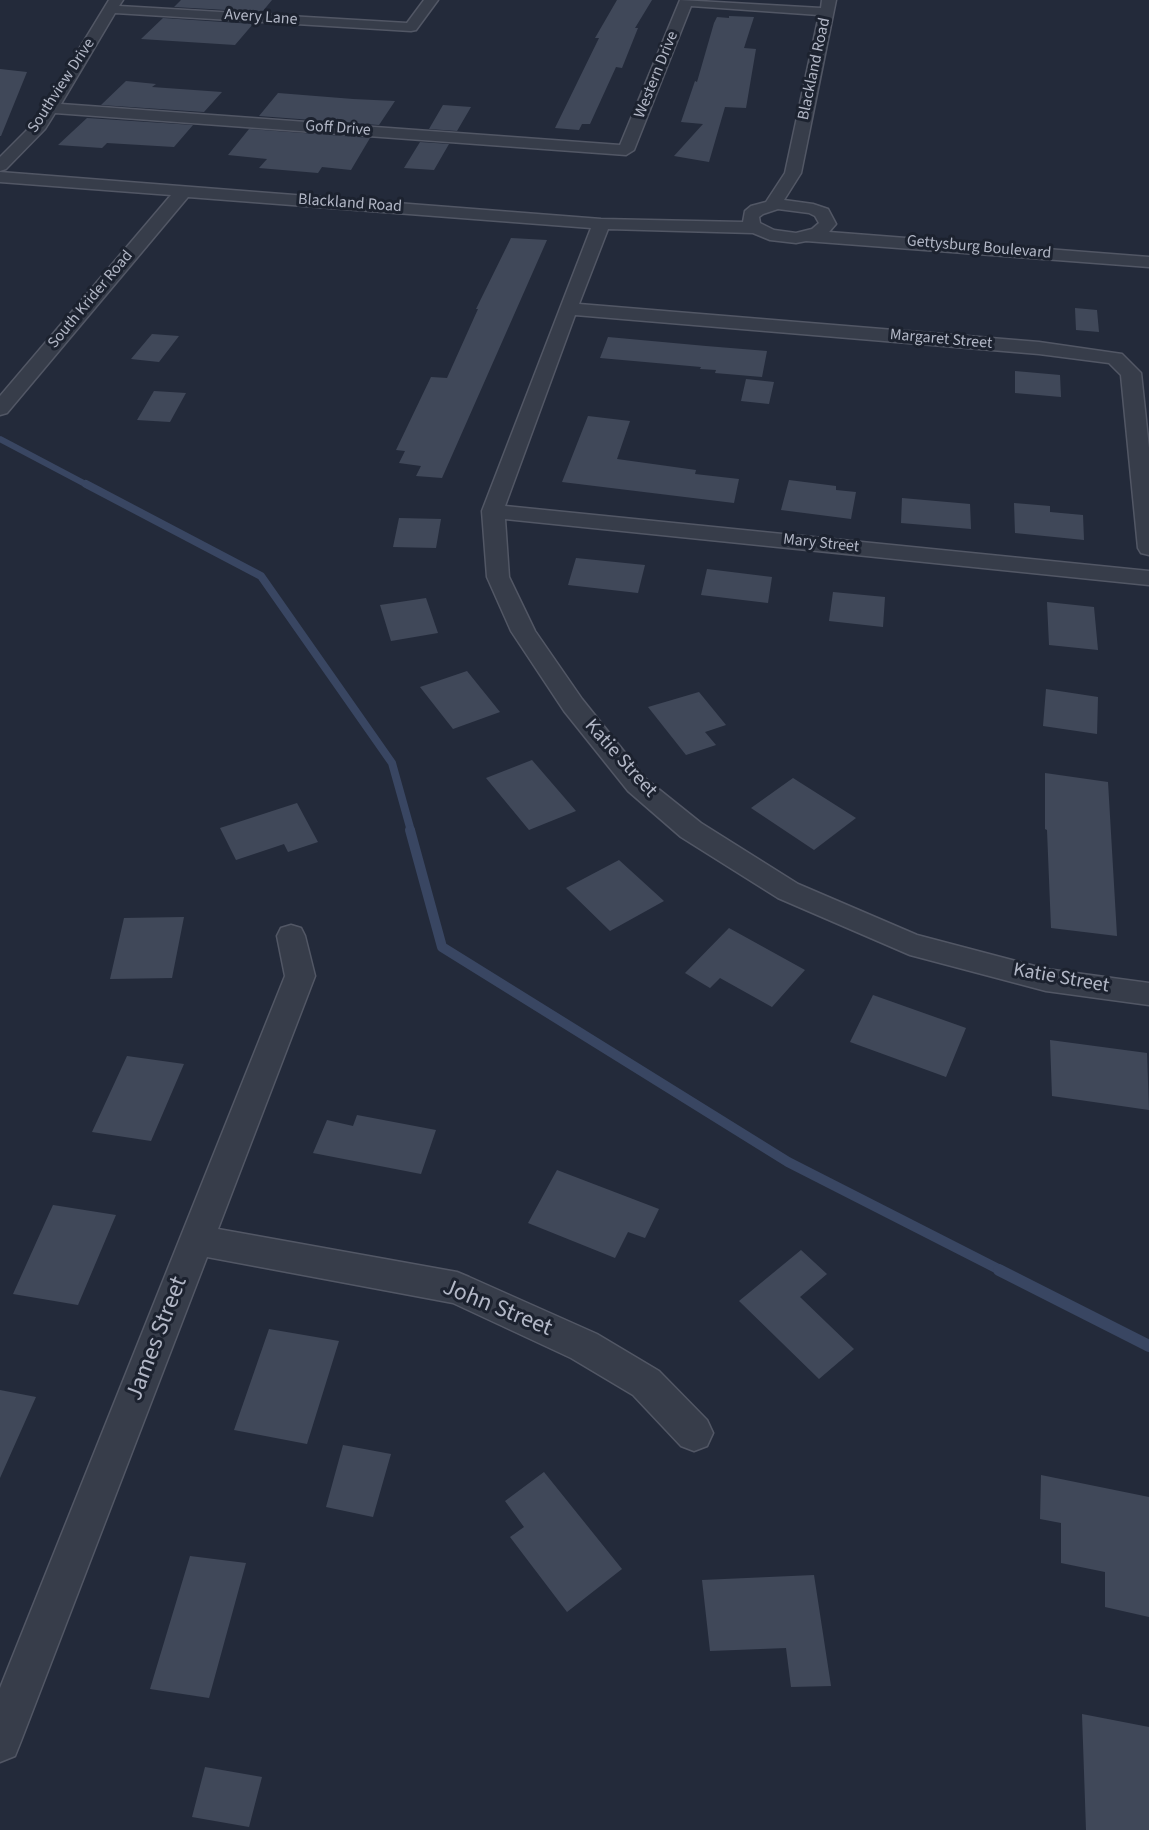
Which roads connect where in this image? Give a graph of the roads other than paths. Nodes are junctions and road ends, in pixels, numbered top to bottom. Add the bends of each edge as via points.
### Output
1 (430, 0) edge
2 (686, 1) edge
3 (114, 5) edge
4 (828, 6) edge
5 (51, 108) junction
6 (626, 150) joint
7 (0, 166) edge
8 (792, 173) junction
9 (0, 177) edge
10 (183, 192) junction
11 (772, 205) junction
12 (822, 215) junction
13 (755, 220) junction
14 (601, 224) junction
15 (808, 236) junction
16 (1149, 251) edge
17 (1149, 262) edge
18 (570, 309) junction
19 (0, 409) edge
20 (493, 511) junction
21 (1149, 548) edge
22 (1149, 578) edge
23 (291, 936) dead end
24 (1149, 994) edge
25 (197, 1240) junction
26 (694, 1433) dead end
27 (0, 1741) edge

1 - 3 street, Avery Lane via 411,27
2 - 4 street
2 - 6 street, Western Drive
3 - 5 street, Southview Drive
4 - 8 street, Blackland Road
5 - 6 street, Goff Drive
5 - 7 street, Southview Drive via 40,126
8 - 11 street, Blackland Road
8 - 12 street via 802,193
9 - 10 street, Blackland Road
10 - 14 street, Blackland Road
10 - 19 street, South Krider Road
11 - 12 street, Gettysburg Boulevard via 789,204
11 - 13 street
12 - 15 street via 825,229
12 - 16 street, Gettysburg Boulevard via 867,232
13 - 14 street, Blackland Road via 699,225
13 - 15 street, Gettysburg Boulevard via 782,237
14 - 18 street, Katie Street
15 - 17 street, Gettysburg Boulevard
18 - 20 street, Katie Street
18 - 21 street, Margaret Street via 1039,348 1115,358 1131,373
20 - 22 street, Mary Street
20 - 24 street, Katie Street via 498,578 523,631 573,705 637,785 691,830 788,891 910,944 1046,980
23 - 25 street, James Street via 300,976
25 - 26 street, John Street via 457,1287 584,1346 646,1383
25 - 27 street, James Street

